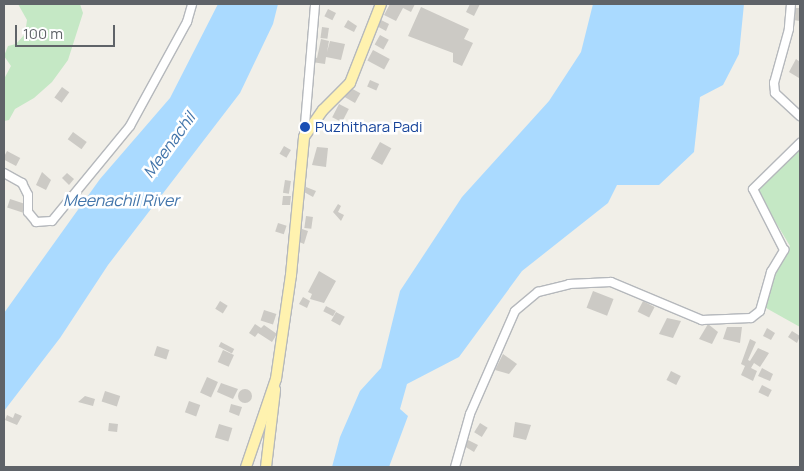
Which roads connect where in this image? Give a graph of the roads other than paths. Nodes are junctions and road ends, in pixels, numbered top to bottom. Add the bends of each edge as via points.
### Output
1 (192, 4) edge
2 (315, 4) edge
3 (381, 4) edge
4 (791, 4) edge
5 (800, 116) edge
6 (304, 137) junction
7 (800, 142) edge
8 (4, 173) edge
9 (276, 379) junction
10 (246, 467) edge
11 (266, 467) edge
12 (455, 467) edge

1 - 8 street via 187,22 130,126 52,221 36,222 28,212 28,195 22,182
2 - 6 street
3 - 6 main road via 350,83 323,110
4 - 5 street via 774,82 775,93
6 - 9 main road via 291,275
7 - 12 street via 754,189 784,250 771,272 760,311 751,318 702,320 611,282 569,284 538,292 515,311 470,414
9 - 10 main road
9 - 11 main road

